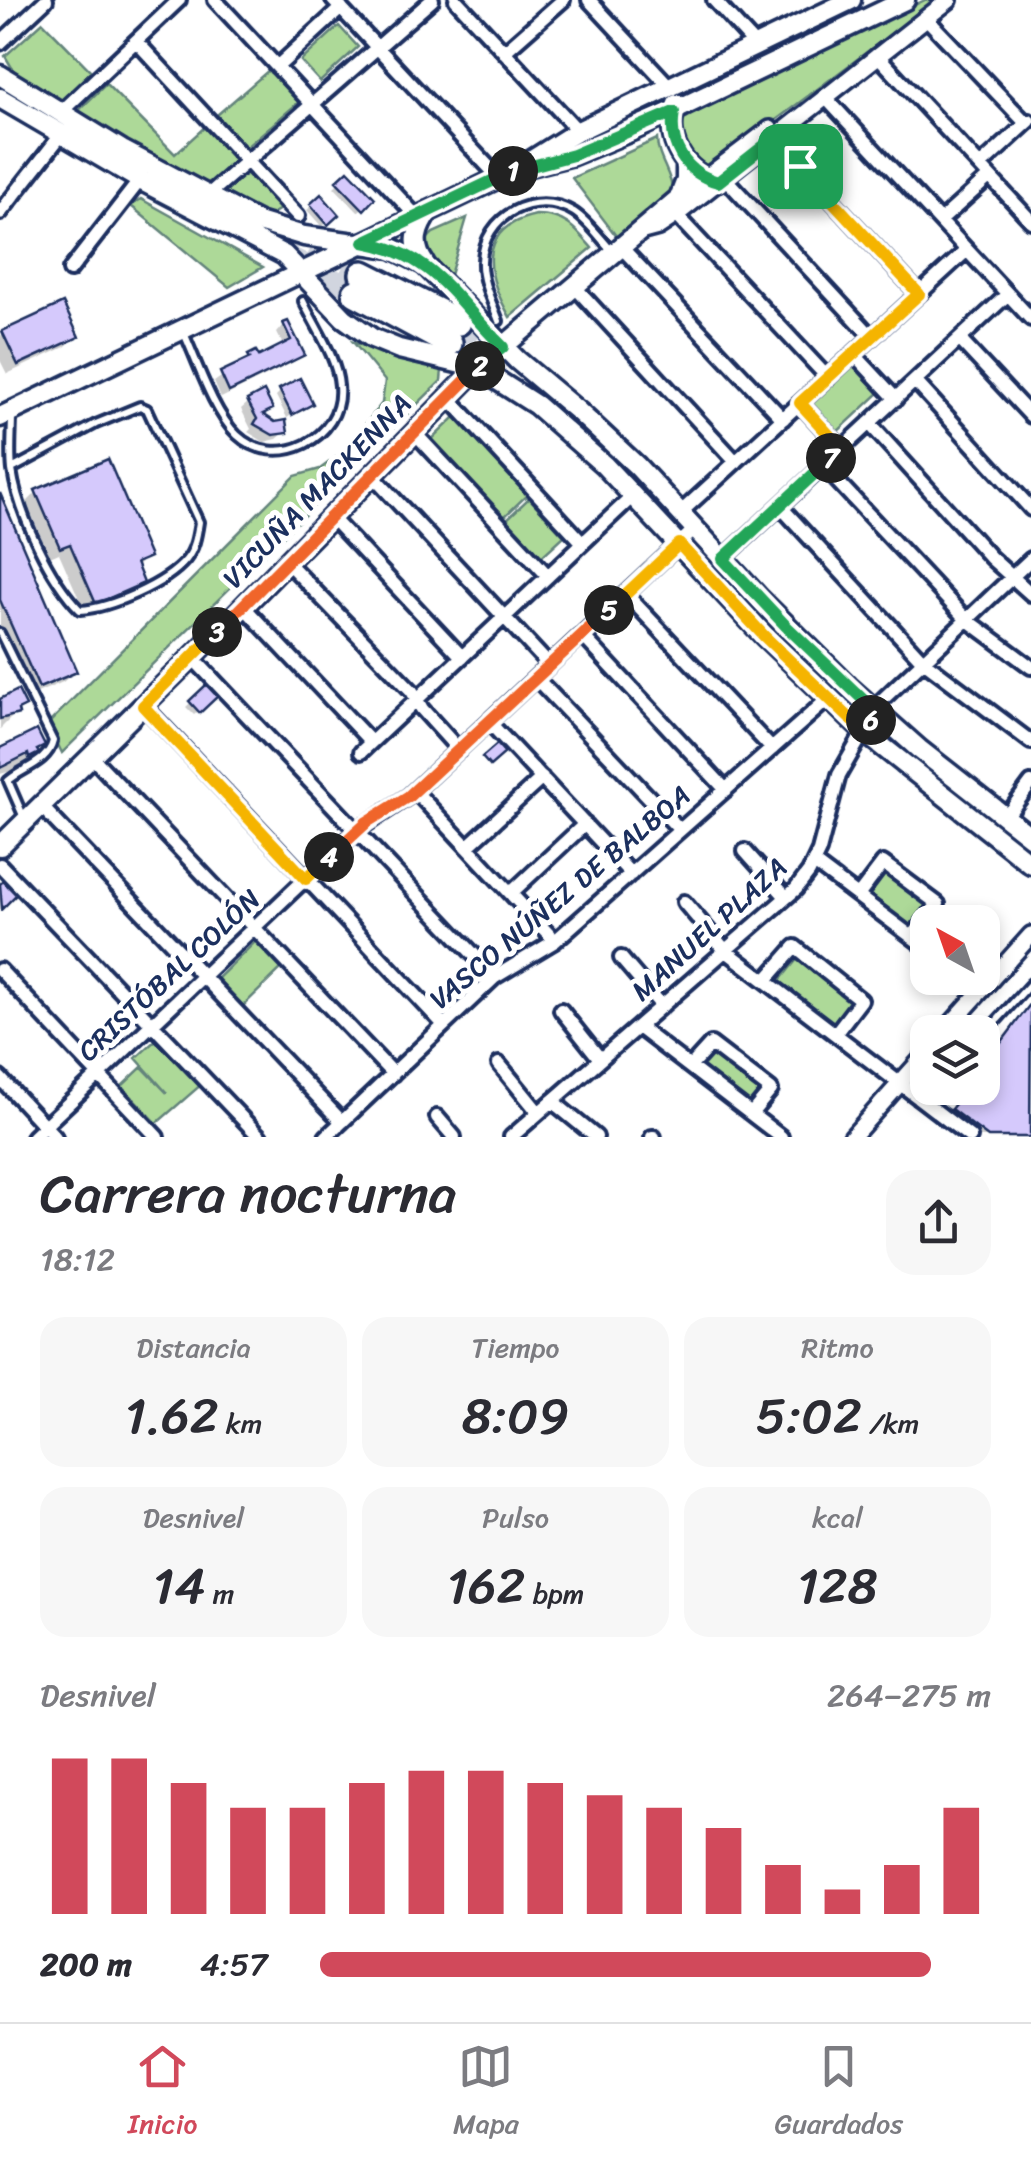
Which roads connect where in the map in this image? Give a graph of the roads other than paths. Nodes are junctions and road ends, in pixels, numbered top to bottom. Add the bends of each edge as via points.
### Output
1 (46, 0) edge
2 (179, 0) edge
3 (215, 0) edge
4 (432, 0) edge
5 (456, 0) edge
6 (563, 0) edge
7 (589, 0) edge
8 (714, 0) edge
9 (904, 0) edge
10 (950, 0) edge
11 (844, 1) edge
12 (337, 4) edge
13 (926, 18) junction
14 (136, 42) junction
15 (0, 43) edge
16 (756, 46) junction
17 (378, 48) junction
18 (504, 52) junction
19 (877, 55) junction
20 (277, 67) junction
21 (702, 72) junction
22 (0, 75) edge
23 (670, 87) junction
24 (824, 96) junction
25 (0, 98) edge
26 (312, 105) junction
27 (674, 112) junction
28 (59, 114) junction
29 (1029, 121) edge
30 (578, 131) junction
31 (61, 135) junction
32 (774, 138) junction
33 (247, 162) junction
34 (686, 164) junction
35 (519, 168) junction
36 (985, 171) junction
37 (499, 178) junction
38 (716, 179) junction
39 (140, 180) junction
40 (207, 196) junction
41 (678, 207) junction
42 (1028, 212) edge
43 (0, 214) edge
44 (423, 214) junction
45 (298, 216) dead end
46 (940, 221) junction
47 (364, 242) junction
48 (967, 250) junction
49 (619, 251) junction
50 (425, 264) junction
51 (70, 270) dead end
52 (303, 272) junction
53 (359, 283) tunnel mouth
54 (575, 288) junction
55 (919, 294) junction
56 (1008, 294) junction
57 (303, 301) dead end
58 (1030, 316) edge
59 (499, 321) dead end
60 (182, 330) junction
61 (452, 332) junction
62 (872, 337) junction
63 (960, 340) junction
64 (503, 347) junction
65 (854, 354) junction
66 (478, 368) junction
67 (828, 378) junction
68 (915, 381) junction
69 (448, 397) junction
70 (896, 399) junction
71 (800, 403) junction
72 (4, 412) edge
73 (1031, 416) edge
74 (783, 419) junction
75 (869, 423) junction
76 (414, 432) junction
77 (842, 449) junction
78 (736, 462) junction
79 (823, 466) junction
80 (12, 470) junction
81 (372, 475) junction
82 (634, 495) junction
83 (780, 506) junction
84 (1031, 508) edge
85 (680, 513) junction
86 (331, 517) junction
87 (695, 529) junction
88 (583, 543) junction
89 (679, 544) junction
90 (723, 559) junction
91 (1031, 559) edge
92 (287, 562) junction
93 (548, 576) junction
94 (1011, 578) junction
95 (626, 594) junction
96 (1031, 594) edge
97 (244, 606) junction
98 (504, 617) junction
99 (966, 619) junction
100 (0, 633) edge
101 (582, 636) junction
102 (462, 657) junction
103 (192, 658) junction
104 (922, 660) junction
105 (549, 666) junction
106 (1031, 667) edge
107 (536, 678) junction
108 (828, 699) junction
109 (416, 700) junction
110 (143, 706) junction
111 (876, 712) junction
112 (489, 722) junction
113 (864, 732) junction
114 (1031, 742) edge
115 (772, 749) junction
116 (459, 750) junction
117 (92, 756) junction
118 (542, 778) junction
119 (1031, 783) edge
120 (726, 790) junction
121 (415, 791) junction
122 (41, 806) junction
123 (1006, 818) junction
124 (25, 821) junction
125 (585, 824) junction
126 (680, 830) junction
127 (356, 831) junction
128 (1031, 837) edge
129 (0, 846) edge
130 (468, 847) junction
131 (745, 851) dead end
132 (814, 863) junction
133 (1031, 864) edge
134 (0, 865) edge
135 (631, 874) junction
136 (306, 879) junction
137 (510, 893) junction
138 (858, 896) junction
139 (786, 897) junction
140 (684, 902) dead end
141 (937, 905) edge
142 (254, 928) junction
143 (910, 935) edge
144 (1031, 935) edge
145 (555, 941) junction
146 (725, 950) junction
147 (622, 958) dead end
148 (0, 970) edge
149 (1000, 970) edge
150 (203, 976) junction
151 (495, 978) junction
152 (766, 980) junction
153 (1031, 983) edge
154 (977, 995) edge
155 (662, 1006) junction
156 (561, 1010) dead end
157 (959, 1015) edge
158 (1000, 1017) edge
159 (152, 1025) junction
160 (444, 1026) junction
161 (638, 1027) junction
162 (836, 1034) junction
163 (600, 1059) junction
164 (498, 1064) dead end
165 (690, 1067) junction
166 (910, 1071) edge
167 (393, 1074) junction
168 (99, 1075) junction
169 (0, 1078) edge
170 (899, 1083) junction
171 (910, 1091) edge
172 (552, 1101) junction
173 (928, 1105) edge
174 (538, 1112) junction
175 (751, 1114) junction
176 (437, 1117) dead end
177 (342, 1122) junction
178 (45, 1126) junction
179 (34, 1137) edge
180 (56, 1137) edge
181 (157, 1137) edge
182 (260, 1137) edge
183 (326, 1137) edge
184 (454, 1137) edge
185 (511, 1137) edge
186 (596, 1137) edge
187 (781, 1137) edge
188 (852, 1137) edge
189 (970, 1137) edge

1 - 15 street
2 - 14 street
3 - 20 street
4 - 17 street
5 - 18 street
6 - 18 street
7 - 23 street
8 - 16 street
9 - 27 main road
10 - 13 street, VICUÑA MACKENNA
11 - 16 main road
12 - 17 street
12 - 20 street
13 - 19 street, VICUÑA MACKENNA
13 - 29 street
14 - 28 street
14 - 33 street
16 - 21 main road
17 - 26 street
17 - 37 street
18 - 30 street
19 - 24 street, VICUÑA MACKENNA
19 - 36 street
20 - 26 street
21 - 23 main road
21 - 27 main road
22 - 28 main road
23 - 30 main road
24 - 32 street, VICUÑA MACKENNA
24 - 38 street, VICUÑA MACKENNA via 763,134
24 - 46 street
25 - 31 main road
26 - 33 street
26 - 44 street
27 - 34 main road via 675,144
27 - 35 main road via 573,155
28 - 40 main road
29 - 36 street
30 - 35 main road
31 - 39 main road
31 - 43 street
32 - 38 street, VICUÑA MACKENNA
32 - 55 street
33 - 40 street
33 - 45 street
34 - 38 main road
34 - 41 main road
35 - 37 main road
36 - 42 street
36 - 46 street
37 - 44 main road
38 - 41 street, VICUÑA MACKENNA
38 - 62 street
39 - 51 street
39 - 52 main road via 273,248
40 - 47 main road via 290,233
41 - 49 main road, VICUÑA MACKENNA
41 - 67 street
44 - 47 main road
44 - 50 main road via 416,240
46 - 48 street
47 - 50 main road
47 - 52 main road
48 - 55 street
48 - 56 street
49 - 54 main road, VICUÑA MACKENNA
49 - 59 lane via 566,208 544,203 514,210 491,231 483,251 482,272
49 - 74 street
50 - 61 main road
52 - 60 main road
52 - 61 main road via 360,331 399,349
53 - 61 highway
54 - 64 main road, VICUÑA MACKENNA
54 - 78 street
55 - 62 street
56 - 58 street
56 - 63 street
57 - 60 lane via 337,372 340,393 324,431 289,450 260,448 235,434
60 - 72 main road
61 - 64 main road
61 - 66 main road
62 - 65 street
63 - 68 street
63 - 73 street
64 - 66 main road, VICUÑA MACKENNA
64 - 85 main road via 609,438
65 - 67 street
65 - 70 street
66 - 69 main road, VICUÑA MACKENNA
66 - 82 main road via 561,425
67 - 71 street
68 - 70 street
68 - 84 street
69 - 76 main road, VICUÑA MACKENNA
69 - 88 street
70 - 75 street
71 - 74 street
71 - 77 street
72 - 80 lane
74 - 78 street
75 - 77 street
75 - 94 street
76 - 81 main road, VICUÑA MACKENNA
76 - 93 street
77 - 79 street
78 - 85 street
79 - 83 street
79 - 99 street
80 - 80 lane via 140,406 199,522 196,542 186,560 151,585 80,610 63,592 22,508
81 - 86 main road, VICUÑA MACKENNA
81 - 98 street
82 - 88 street
82 - 89 main road
83 - 90 street
83 - 104 street
85 - 87 main road
86 - 92 main road, VICUÑA MACKENNA
86 - 102 street
87 - 89 street, CRISTÓBAL COLÓN
87 - 90 main road
88 - 93 street
89 - 95 street, CRISTÓBAL COLÓN
89 - 108 main road
90 - 111 main road
91 - 94 street, MANUEL PLAZA
92 - 97 main road, VICUÑA MACKENNA
92 - 109 street
93 - 98 street
94 - 96 street
94 - 99 street, MANUEL PLAZA
95 - 101 street, CRISTÓBAL COLÓN
95 - 115 street
97 - 103 main road, VICUÑA MACKENNA
97 - 109 street via 366,747
98 - 102 street
98 - 105 street
99 - 104 street, MANUEL PLAZA
99 - 106 street
100 - 124 lane via 52,741 49,752 8,781
101 - 105 street, CRISTÓBAL COLÓN
101 - 120 street
102 - 109 street
103 - 110 main road, VICUÑA MACKENNA
103 - 127 street
104 - 111 street, MANUEL PLAZA
104 - 114 street
105 - 107 street, CRISTÓBAL COLÓN
107 - 112 street, CRISTÓBAL COLÓN
107 - 126 street
108 - 113 main road
108 - 115 street, VASCO NÚÑEZ DE BALBOA
109 - 116 street
110 - 117 main road, VICUÑA MACKENNA
110 - 136 street
111 - 113 street, MANUEL PLAZA
111 - 123 main road
112 - 116 street, CRISTÓBAL COLÓN
112 - 118 street
113 - 132 street, MANUEL PLAZA via 838,775
113 - 133 main road
115 - 120 street, VASCO NÚÑEZ DE BALBOA
116 - 121 street, CRISTÓBAL COLÓN
117 - 122 main road, VICUÑA MACKENNA
117 - 142 street
118 - 125 street
118 - 130 street
119 - 123 street
120 - 126 street, VASCO NÚÑEZ DE BALBOA
121 - 127 street, CRISTÓBAL COLÓN
121 - 130 street
122 - 124 main road, VICUÑA MACKENNA
122 - 150 street
123 - 128 main road
124 - 129 main road, VICUÑA MACKENNA
125 - 135 street
125 - 137 street
126 - 135 street, VASCO NÚÑEZ DE BALBOA
127 - 136 street, CRISTÓBAL COLÓN
127 - 151 street
130 - 137 street
131 - 139 street
132 - 138 street
132 - 139 street, MANUEL PLAZA
134 - 159 street
135 - 145 street, VASCO NÚÑEZ DE BALBOA
136 - 142 street, CRISTÓBAL COLÓN
136 - 160 street
137 - 145 street
138 - 141 street via 882,863
138 - 143 street
139 - 146 street, MANUEL PLAZA
140 - 146 street
142 - 150 street, CRISTÓBAL COLÓN
142 - 167 street
144 - 149 street
145 - 151 street, VASCO NÚÑEZ DE BALBOA
146 - 152 street
146 - 155 street, MANUEL PLAZA
147 - 155 street
148 - 168 street
150 - 159 street, CRISTÓBAL COLÓN
150 - 177 street
151 - 160 street, VASCO NÚÑEZ DE BALBOA
152 - 162 street
152 - 162 street via 795,948 861,1000
153 - 158 lane
154 - 157 street
155 - 161 street, MANUEL PLAZA
156 - 163 street
159 - 168 street, CRISTÓBAL COLÓN
159 - 182 street
160 - 167 street, VASCO NÚÑEZ DE BALBOA
161 - 163 street, MANUEL PLAZA
161 - 165 street
162 - 170 street
163 - 172 street, MANUEL PLAZA
164 - 174 street
165 - 175 street
165 - 175 street via 711,1044 771,1090
166 - 170 street
167 - 177 street, VASCO NÚÑEZ DE BALBOA
168 - 178 street, CRISTÓBAL COLÓN
168 - 181 street
169 - 178 street
170 - 171 street
170 - 188 street
172 - 174 street, MANUEL PLAZA
172 - 186 street
173 - 189 street
174 - 185 street, MANUEL PLAZA
175 - 187 street
176 - 184 street
177 - 183 street, VASCO NÚÑEZ DE BALBOA
178 - 179 street, CRISTÓBAL COLÓN
178 - 180 street

